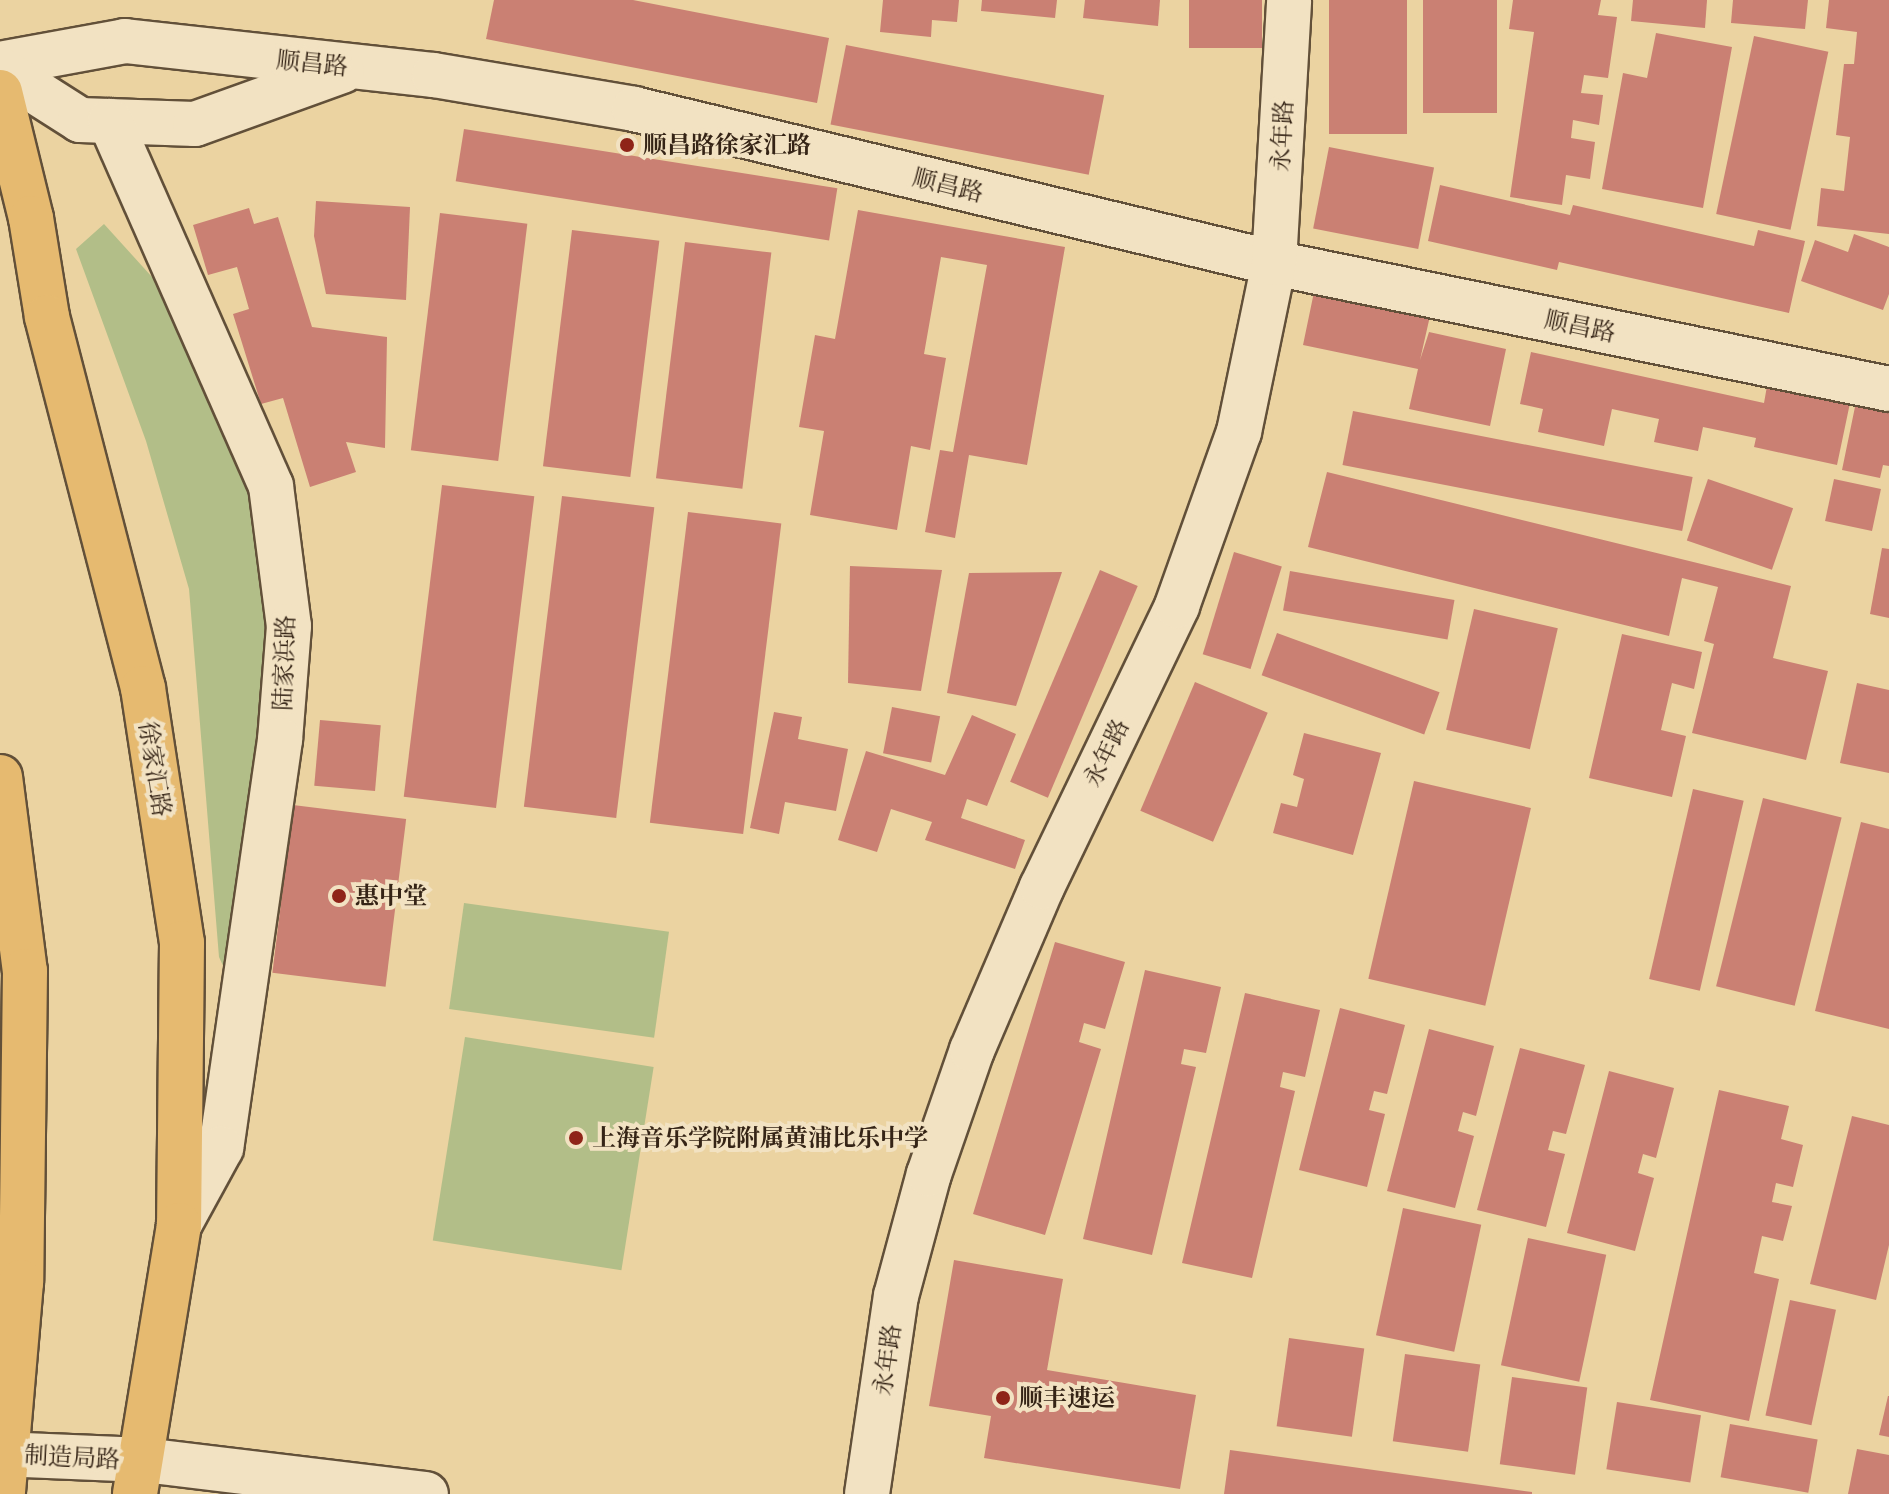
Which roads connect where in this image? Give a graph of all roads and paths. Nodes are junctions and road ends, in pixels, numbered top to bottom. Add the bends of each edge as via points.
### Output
1 (1289, 0) edge
2 (0, 66) edge
3 (352, 67) junction
4 (0, 92) edge
5 (110, 121) junction
6 (1274, 263) junction
7 (1889, 389) edge
8 (0, 777) edge
9 (179, 1225) junction
10 (4, 1467) edge
11 (139, 1477) edge
12 (426, 1494) edge
13 (867, 1494) edge

1 - 6 street, 永年路
2 - 3 street, 顺昌路 via 125,41
2 - 5 street via 80,120
3 - 5 street via 195,124
3 - 6 street, 顺昌路 via 434,75 634,109
4 - 9 main road, 徐家汇路 via 31,218 47,317 143,688 182,943
5 - 9 street, 陆家浜路 via 271,486 289,626 280,740 221,1148
6 - 7 street, 顺昌路
6 - 13 street, 永年路 via 1239,432 1177,606 1042,887 972,1050 929,1174 896,1296
8 - 10 main road via 25,971 21,1282
9 - 11 main road, 徐家汇路
10 - 11 street, 制造局路
11 - 12 street, 制造局路

